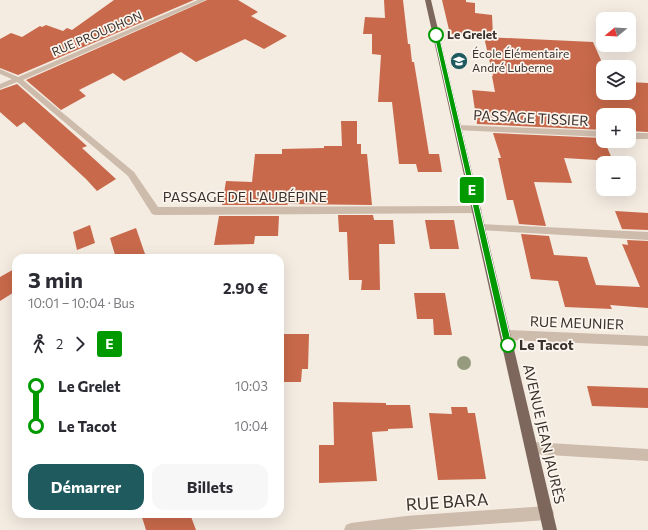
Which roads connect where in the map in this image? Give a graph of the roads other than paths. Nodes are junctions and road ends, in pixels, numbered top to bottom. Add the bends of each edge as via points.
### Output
1 (203, 0) edge
2 (428, 0) edge
3 (0, 71) edge
4 (19, 80) junction
5 (0, 87) edge
6 (458, 128) junction
7 (596, 134) edge
8 (636, 136) edge
9 (648, 136) edge
10 (477, 210) junction
11 (480, 227) junction
12 (648, 236) edge
13 (506, 335) junction
14 (648, 341) edge
15 (532, 448) junction
16 (648, 456) edge
17 (547, 513) junction
18 (351, 530) edge
19 (550, 530) edge

1 - 4 street, RUE PROUDHON
2 - 6 main road, AVENUE JEAN JAURÈS
3 - 4 street
4 - 5 street, RUE PROUDHON
4 - 10 street, PASSAGE DE L'AUBÉPINE via 131,174 155,211
6 - 7 street, PASSAGE TISSIER
6 - 10 main road, AVENUE JEAN JAURÈS
8 - 9 street
10 - 11 main road, AVENUE JEAN JAURÈS
11 - 12 lane
11 - 13 main road, AVENUE JEAN JAURÈS
13 - 14 street, RUE MEUNIER
13 - 15 main road, AVENUE JEAN JAURÈS
15 - 16 lane
15 - 17 main road, AVENUE JEAN JAURÈS
17 - 18 street, RUE BARA via 406,523
17 - 19 main road, AVENUE JEAN JAURÈS

